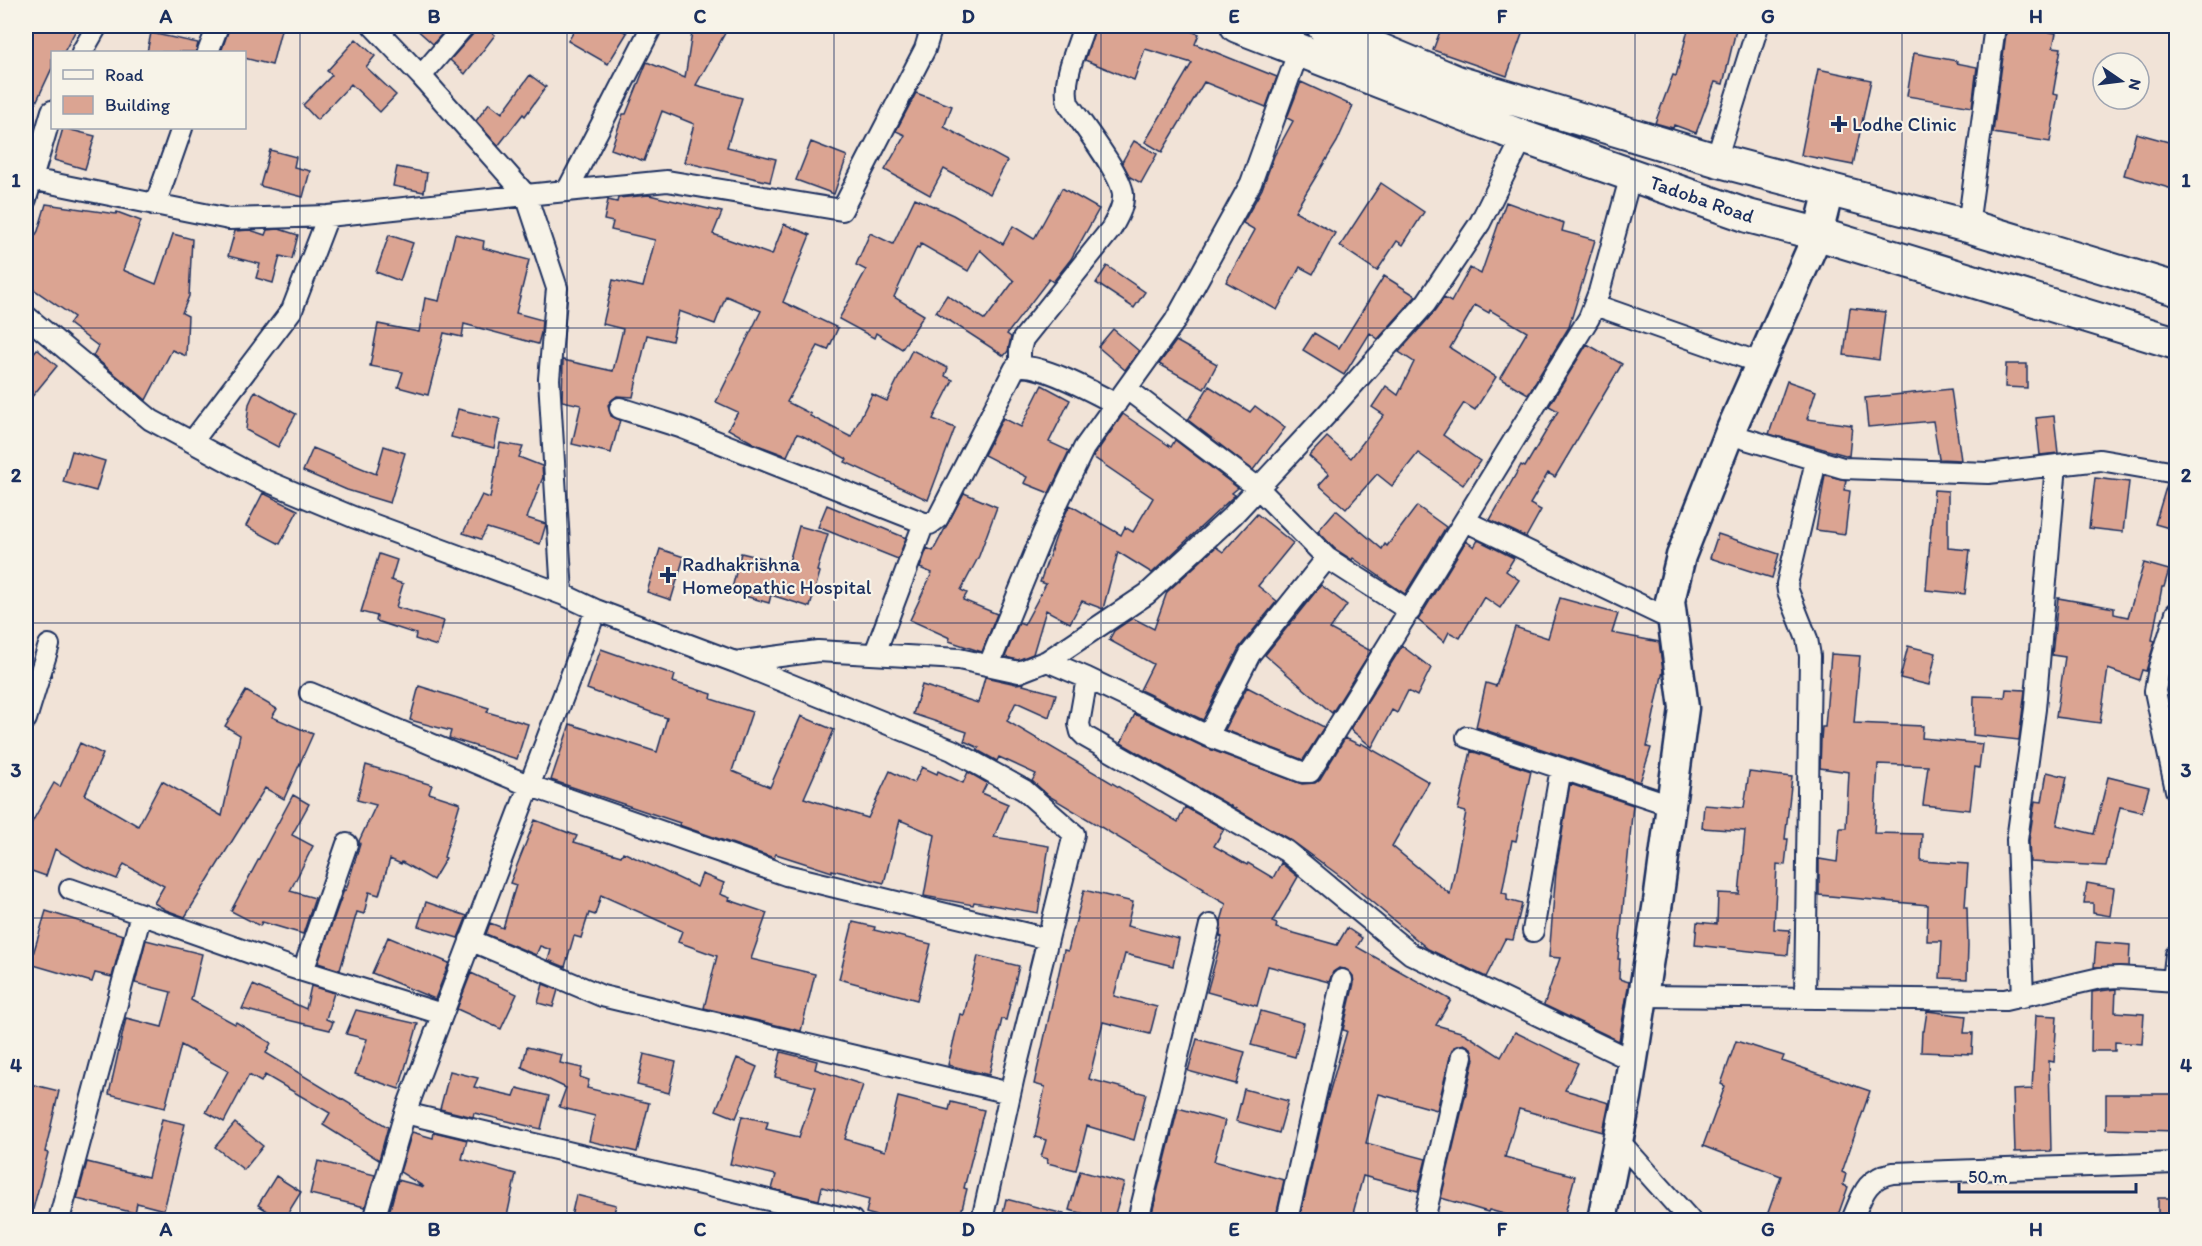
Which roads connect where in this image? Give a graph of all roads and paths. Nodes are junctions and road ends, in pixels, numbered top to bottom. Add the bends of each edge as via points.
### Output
1 (97, 26) edge
2 (218, 26) edge
3 (373, 26) edge
4 (464, 26) edge
5 (652, 26) edge
6 (932, 26) edge
7 (1084, 26) edge
8 (1237, 26) edge
9 (1323, 26) edge
10 (1758, 26) edge
11 (1995, 26) edge
12 (1294, 40) edge
13 (83, 51) edge
14 (208, 51) edge
15 (421, 76) junction
16 (51, 114) edge
17 (182, 129) edge
18 (1523, 137) junction
19 (1716, 160) junction
20 (1631, 175) junction
21 (31, 179) junction
22 (1829, 190) junction
23 (567, 191) junction
24 (526, 195) junction
25 (26, 199) edge
26 (155, 205) junction
27 (327, 216) junction
28 (1968, 226) junction
29 (1818, 234) junction
30 (2176, 289) edge
31 (1595, 305) junction
32 (26, 316) edge
33 (2176, 343) edge
34 (1760, 363) junction
35 (1020, 366) junction
36 (1122, 396) junction
37 (620, 408) dead end
38 (1729, 434) junction
39 (192, 442) junction
40 (1816, 461) junction
41 (2056, 465) junction
42 (2176, 473) edge
43 (1258, 488) junction
44 (1465, 521) junction
45 (924, 524) junction
46 (1327, 558) junction
47 (562, 594) junction
48 (596, 610) junction
49 (1410, 611) junction
50 (2176, 612) edge
51 (1672, 620) junction
52 (49, 645) dead end
53 (875, 653) junction
54 (1047, 661) junction
55 (735, 662) junction
56 (989, 665) junction
57 (1088, 678) junction
58 (310, 693) dead end
59 (26, 719) edge
60 (1208, 736) junction
61 (1467, 737) dead end
62 (1561, 768) junction
63 (528, 785) junction
64 (2176, 790) edge
65 (1671, 805) junction
66 (347, 844) dead end
67 (70, 889) dead end
68 (141, 914) junction
69 (1210, 925) dead end
70 (1533, 931) dead end
71 (1048, 939) junction
72 (470, 940) junction
73 (2176, 955) edge
74 (303, 971) junction
75 (1342, 980) dead end
76 (2175, 981) edge
77 (1643, 996) junction
78 (2023, 997) junction
79 (1805, 998) junction
80 (442, 1014) junction
81 (1462, 1056) dead end
82 (1633, 1061) junction
83 (1010, 1093) junction
84 (405, 1113) junction
85 (1618, 1140) junction
86 (2176, 1163) edge
87 (59, 1221) edge
88 (374, 1221) edge
89 (852, 1221) edge
90 (982, 1221) edge
91 (1138, 1221) edge
92 (1287, 1221) edge
93 (1424, 1221) edge
94 (1602, 1221) edge
95 (1690, 1221) edge
96 (1852, 1221) edge

1 - 13 street
2 - 14 street
3 - 15 street
4 - 15 street
5 - 23 street
6 - 23 street via 925,49 842,210 667,181
7 - 35 street via 1065,92 1068,103 1119,179 1123,195 1121,212 1023,339
8 - 12 main road, Tadoba Road
9 - 19 main road, Tadoba Road via 1457,82
10 - 19 street
11 - 28 street
12 - 18 main road, Tadoba Road
12 - 36 street via 1251,183 1175,321
15 - 24 street
16 - 21 street
17 - 26 street
18 - 20 main road, Tadoba Road
18 - 43 street via 1480,223 1426,303
19 - 22 main road, Tadoba Road
20 - 29 main road, Tadoba Road via 1748,216
20 - 31 street
21 - 25 street
21 - 26 street
22 - 28 main road, Tadoba Road
22 - 29 street
23 - 24 street
24 - 27 street
24 - 47 street via 557,288 549,379
26 - 27 street via 229,219
27 - 39 street via 292,310
28 - 30 main road, Tadoba Road
29 - 33 main road, Tadoba Road
29 - 34 street
31 - 34 street
31 - 44 street
32 - 39 street via 151,420
34 - 38 street
35 - 36 street
35 - 45 street via 1011,372 938,518
36 - 43 street
36 - 56 street via 1084,448 1043,533
37 - 45 street via 680,427
38 - 40 street
38 - 51 street via 1681,556 1670,602
39 - 47 street via 257,477 353,517
40 - 41 street via 1843,468 1988,473
40 - 79 street via 1787,585 1810,656
41 - 42 street via 2100,459
41 - 78 street via 2035,709 2017,840
43 - 46 street
43 - 54 street via 1147,594
44 - 49 street
44 - 51 street
45 - 53 street
46 - 49 street
46 - 60 street via 1250,654
47 - 48 street
48 - 55 street
48 - 63 street
49 - 60 street via 1310,772
50 - 64 street via 2155,691
51 - 65 street via 1684,708
52 - 59 street
53 - 55 street via 818,651
53 - 56 street
54 - 56 street via 1019,672
54 - 57 street
55 - 71 street via 952,750 1024,790 1074,834
57 - 60 street
57 - 82 street via 1079,724 1086,737 1286,851 1411,954
58 - 63 street
61 - 62 street
62 - 65 street
62 - 70 street
63 - 71 street via 786,875
63 - 72 street
65 - 77 street
66 - 74 street
67 - 68 street
68 - 74 street
68 - 87 street
69 - 91 street
71 - 83 street
72 - 80 street
72 - 83 street via 602,996
73 - 76 street
74 - 80 street
75 - 92 street
76 - 78 street via 2100,978
77 - 79 street
77 - 82 street
78 - 79 street
80 - 84 street
81 - 93 street
82 - 85 street
83 - 90 street
84 - 88 street
84 - 89 street
85 - 94 street
85 - 95 street
86 - 96 street via 1881,1175 1864,1190

